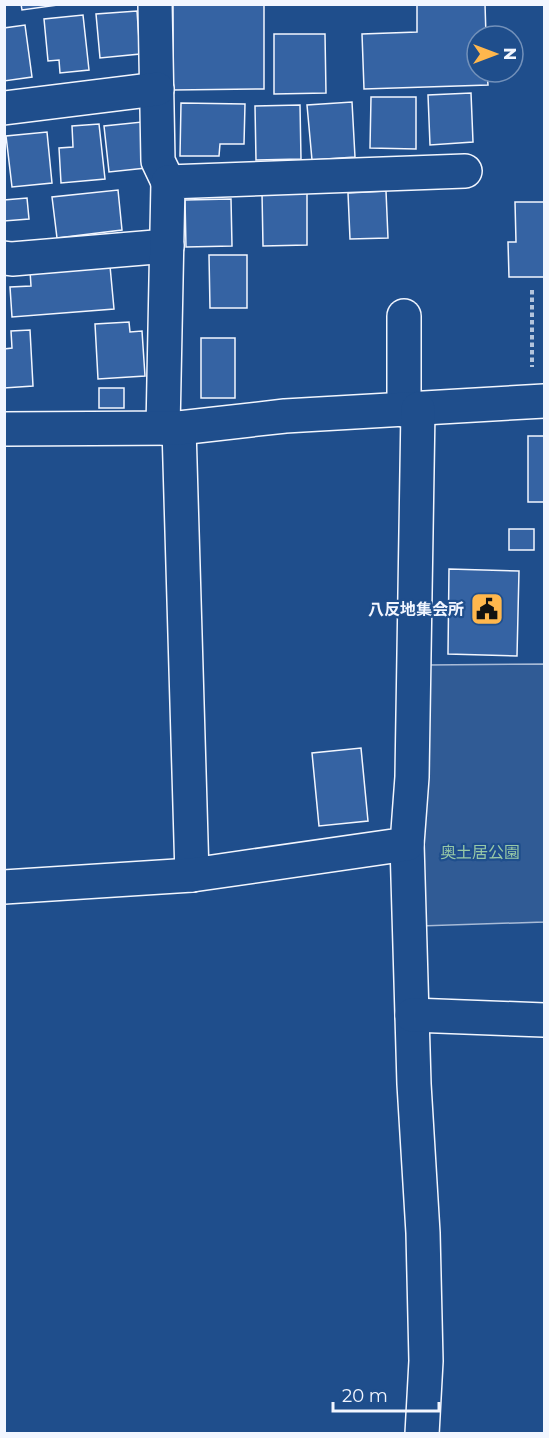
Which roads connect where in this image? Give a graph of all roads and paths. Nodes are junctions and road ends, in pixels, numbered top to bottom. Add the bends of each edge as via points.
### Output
1 (155, 4) edge
2 (157, 89) junction
3 (4, 108) edge
4 (465, 171) dead end
5 (168, 182) junction
6 (167, 246) junction
7 (4, 258) edge
8 (532, 290) dead end
9 (404, 316) dead end
10 (538, 401) edge
11 (411, 410) junction
12 (171, 428) junction
13 (4, 429) edge
14 (407, 844) junction
15 (192, 875) junction
16 (4, 887) edge
17 (412, 1015) junction
18 (544, 1020) edge
19 (422, 1434) edge

1 - 2 street
2 - 3 street
2 - 5 street via 158,161
4 - 5 street
5 - 6 street
6 - 7 street
6 - 12 street
8 - 10 path
9 - 11 street
10 - 11 street
11 - 12 street via 285,416
11 - 14 street via 412,777
12 - 13 street
12 - 15 street
14 - 15 street
14 - 17 street
15 - 16 street
17 - 18 street
17 - 19 street via 423,1233 426,1361

